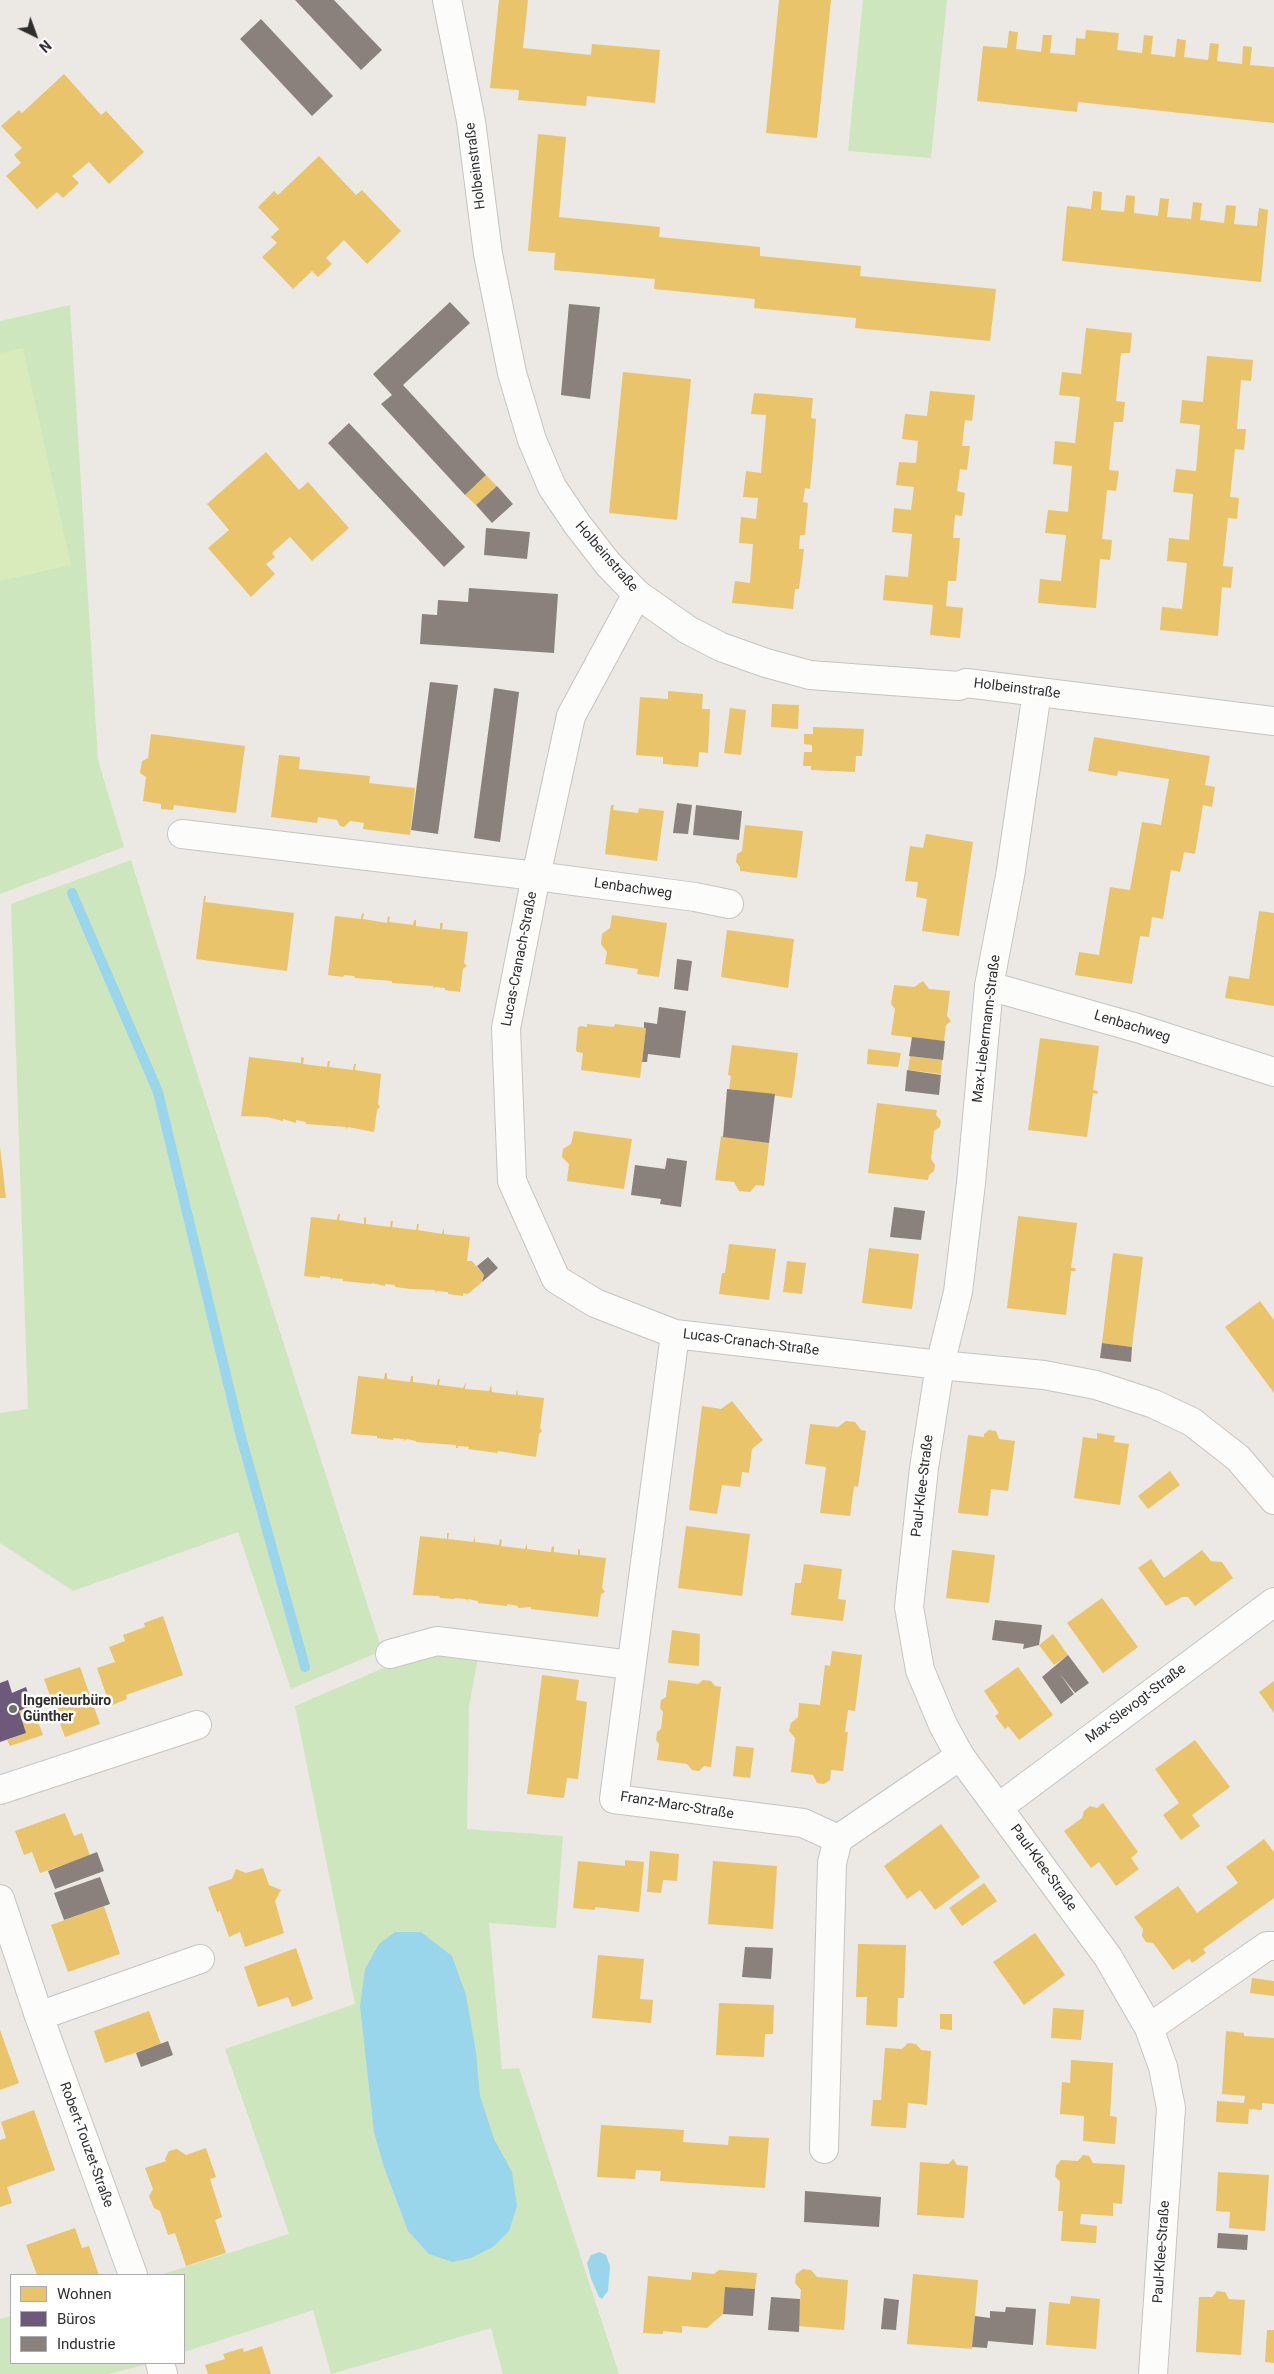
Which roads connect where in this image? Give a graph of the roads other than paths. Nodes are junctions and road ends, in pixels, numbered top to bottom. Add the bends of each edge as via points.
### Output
1 (448, 0) edge
2 (637, 594) junction
3 (1037, 692) junction
4 (1274, 721) edge
5 (182, 834) dead end
6 (536, 876) junction
7 (730, 904) dead end
8 (989, 986) junction
9 (1274, 1072) edge
10 (674, 1334) junction
11 (940, 1366) junction
12 (1274, 1500) edge
13 (1274, 1602) edge
14 (390, 1654) dead end
15 (631, 1665) junction
16 (197, 1725) dead end
17 (960, 1756) junction
18 (0, 1790) edge
19 (999, 1807) junction
20 (838, 1839) junction
21 (0, 1899) edge
22 (1274, 1946) edge
23 (200, 1959) dead end
24 (39, 2016) junction
25 (1149, 2028) junction
26 (824, 2149) dead end
27 (133, 2274) edge
28 (1153, 2374) edge

1 - 2 street, Holbeinstraße via 471,121 488,254 512,373 532,440 552,487 577,524
2 - 3 street, Holbeinstraße via 688,630 721,647 766,664 810,675 959,686 966,683
2 - 6 street, Lucas-Cranach-Straße via 571,716
3 - 4 street, Holbeinstraße
3 - 8 street, Max-Liebermann-Straße via 1010,876
5 - 6 street, Lucas-Cranach-Straße
6 - 7 street, Lenbachweg
6 - 10 street, Lucas-Cranach-Straße via 506,1028 512,1181 556,1279 595,1303
8 - 9 street, Lenbachweg via 1137,1028
8 - 11 street, Max-Liebermann-Straße via 958,1292
10 - 11 street, Lucas-Cranach-Straße
10 - 15 street, Franz-Marc-Straße
11 - 12 street, Lucas-Cranach-Straße via 1044,1375 1096,1385 1154,1404 1192,1422 1238,1458
11 - 17 street, Paul-Klee-Straße via 924,1468 909,1607 920,1670
13 - 19 street, Max-Slevogt-Straße
14 - 15 street via 420,1644 444,1641
15 - 20 street, Franz-Marc-Straße via 614,1799 803,1823
16 - 18 street
17 - 19 street, Paul-Klee-Straße
17 - 20 street
19 - 25 street, Paul-Klee-Straße via 1108,1957
20 - 26 street via 832,1863
21 - 24 street, Robert-Touzet-Straße
22 - 25 street via 1267,1946
23 - 24 street
24 - 27 street, Robert-Touzet-Straße
25 - 28 street, Paul-Klee-Straße via 1163,2067 1171,2108

